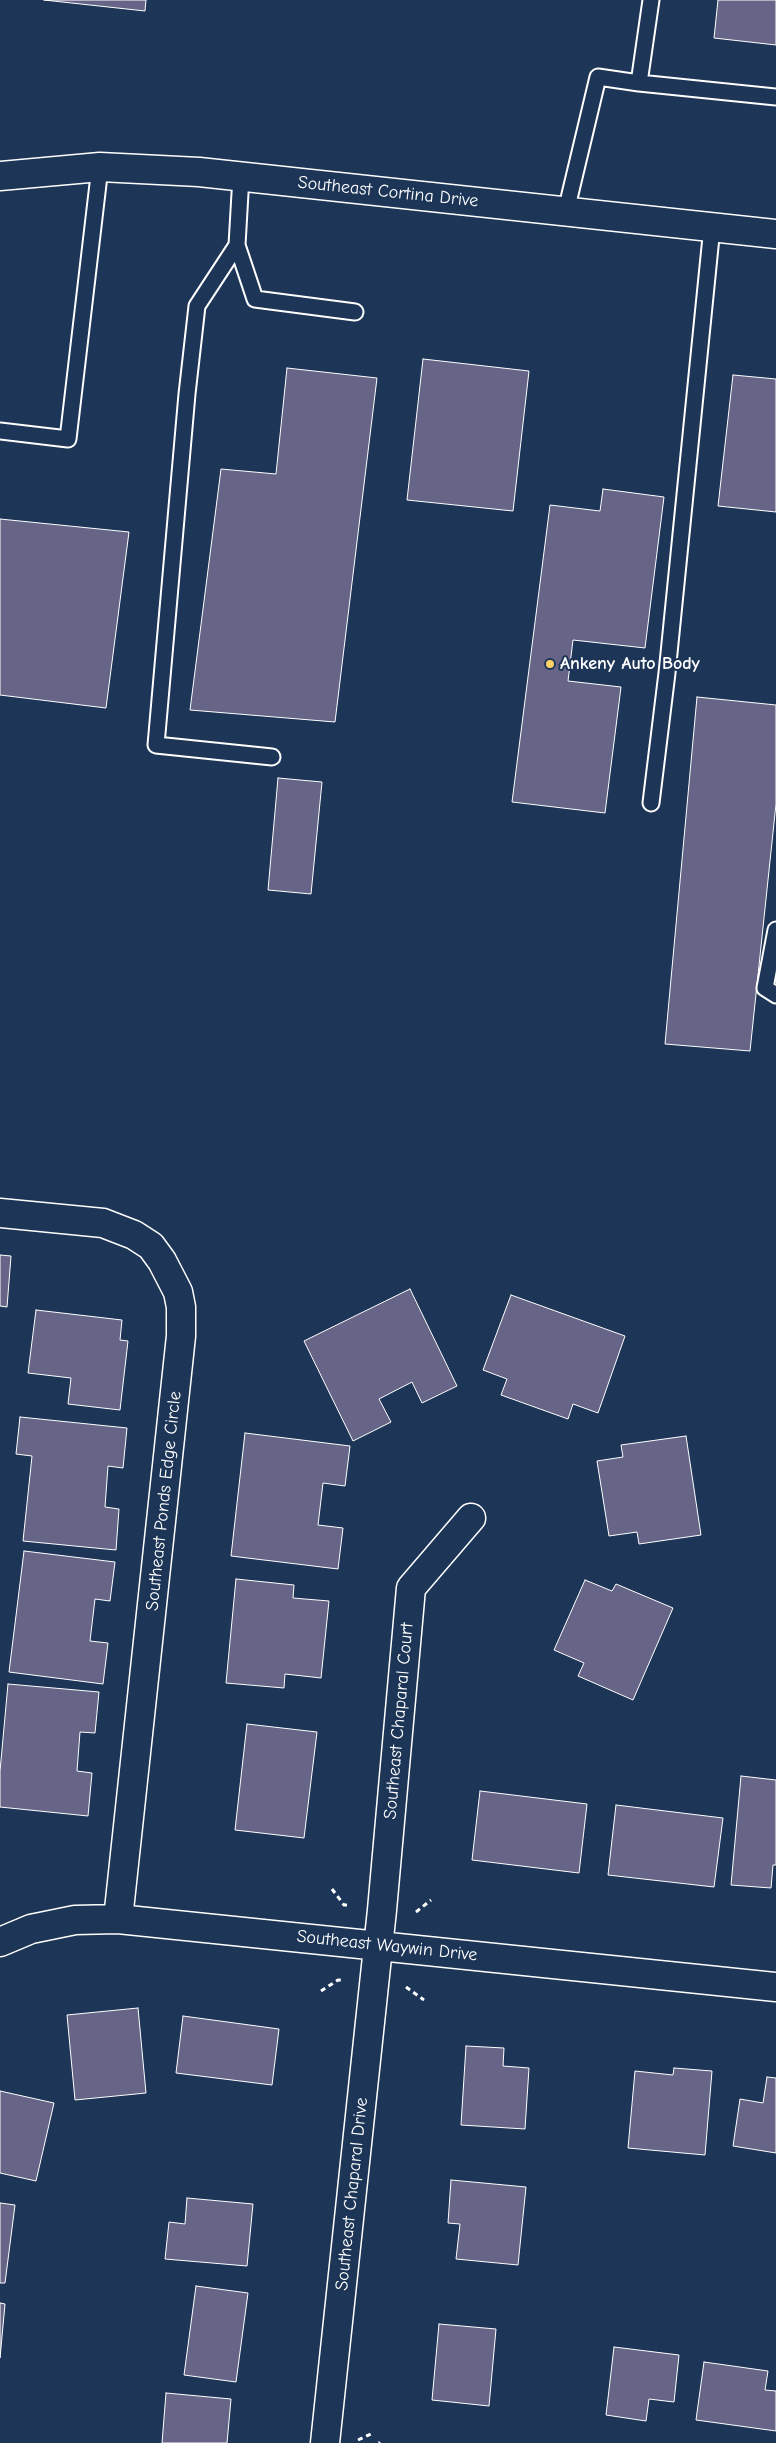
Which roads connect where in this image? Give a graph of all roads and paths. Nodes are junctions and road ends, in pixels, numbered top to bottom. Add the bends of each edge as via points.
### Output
1 (651, 0) edge
2 (639, 83) junction
3 (776, 97) edge
4 (100, 167) junction
5 (0, 176) edge
6 (241, 176) junction
7 (566, 211) junction
8 (712, 227) junction
9 (776, 234) edge
10 (237, 244) junction
11 (355, 312) dead end
12 (0, 432) edge
13 (272, 756) dead end
14 (651, 803) dead end
15 (776, 930) edge
16 (776, 995) edge
17 (0, 1212) edge
18 (471, 1518) dead end
19 (118, 1919) junction
20 (0, 1942) edge
21 (378, 1945) junction
22 (776, 1987) edge
23 (325, 2443) edge

1 - 2 lane
2 - 3 lane
2 - 7 lane via 598,77
4 - 5 street, Southeast Cortina Drive
4 - 6 street, Southeast Cortina Drive
4 - 12 lane via 68,439
6 - 7 street, Southeast Cortina Drive
6 - 10 lane
7 - 8 street, Southeast Cortina Drive
8 - 9 street, Southeast Cortina Drive
8 - 14 lane
10 - 11 lane via 255,299
10 - 13 lane via 197,306 156,745
15 - 16 lane via 765,988
17 - 19 street, Southeast Ponds Edge Circle via 103,1224 134,1235 151,1246 162,1261 175,1285 181,1307 182,1336
18 - 21 street, Southeast Chaparal Court via 412,1588
19 - 20 street, Southeast Waywin Drive via 75,1920 31,1929
19 - 21 street, Southeast Waywin Drive
21 - 22 street, Southeast Waywin Drive
21 - 23 street, Southeast Chaparal Drive

